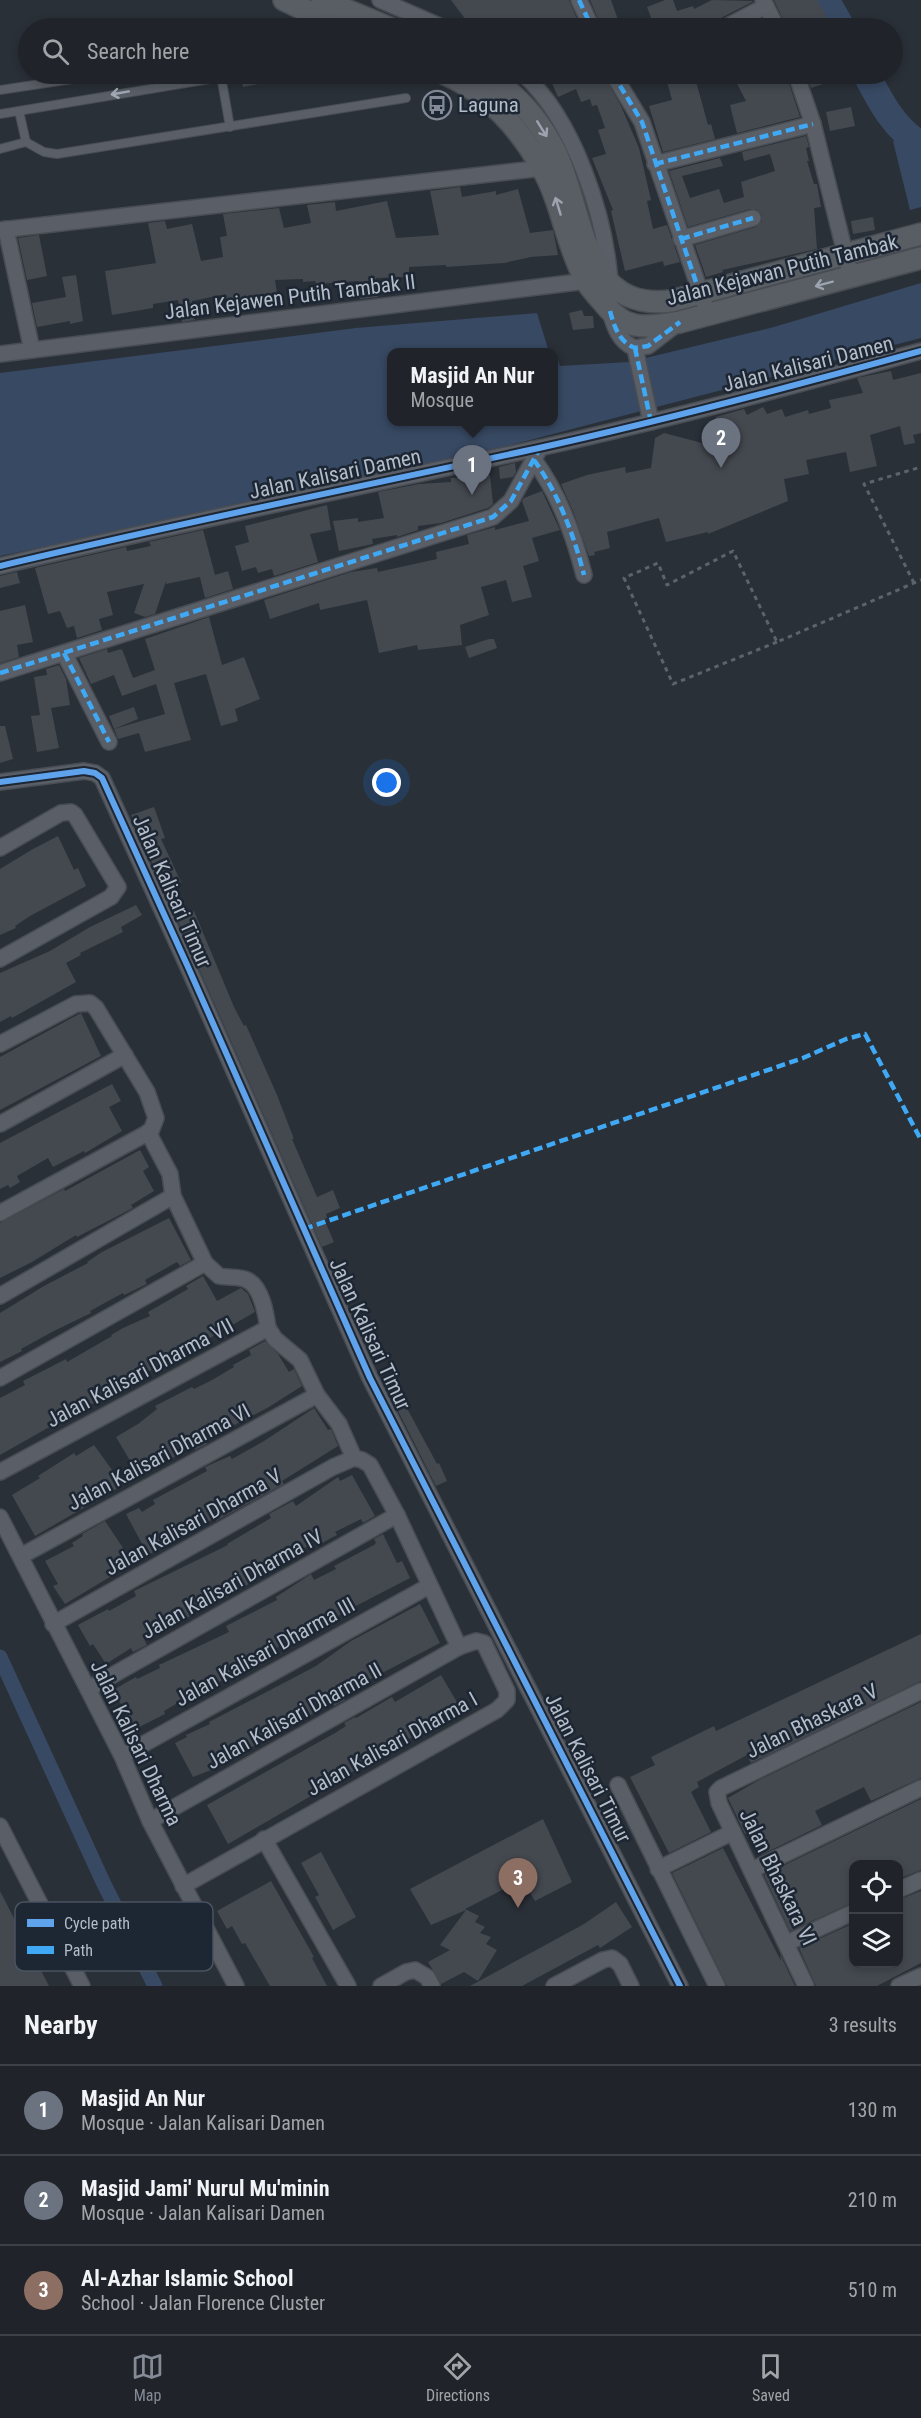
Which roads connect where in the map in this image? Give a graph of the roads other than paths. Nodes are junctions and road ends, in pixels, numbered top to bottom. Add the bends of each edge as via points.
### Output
1 (284, 0) edge
2 (322, 0) edge
3 (380, 0) edge
4 (579, 0) edge
5 (764, 3) edge
6 (322, 18) edge
7 (366, 18) edge
8 (421, 18) edge
9 (587, 18) edge
10 (740, 18) edge
11 (772, 18) edge
12 (40, 84) edge
13 (175, 84) edge
14 (222, 84) edge
15 (463, 84) edge
16 (499, 84) edge
17 (535, 84) edge
18 (619, 84) edge
19 (799, 84) edge
20 (0, 90) edge
21 (406, 98) dead end
22 (19, 111) junction
23 (0, 114) edge
24 (813, 124) junction
25 (230, 127) junction
26 (26, 142) junction
27 (0, 149) edge
28 (655, 164) junction
29 (543, 168) junction
30 (753, 218) dead end
31 (3, 230) edge
32 (921, 234) edge
33 (681, 239) junction
34 (845, 253) junction
35 (921, 258) edge
36 (851, 277) junction
37 (586, 282) junction
38 (610, 284) junction
39 (700, 294) junction
40 (610, 311) junction
41 (708, 315) junction
42 (680, 322) junction
43 (32, 350) junction
44 (921, 351) edge
45 (636, 353) junction
46 (0, 354) edge
47 (650, 418) junction
48 (537, 454) junction
49 (0, 566) edge
50 (585, 575) dead end
51 (64, 653) junction
52 (0, 673) edge
53 (109, 742) dead end
54 (0, 782) edge
55 (0, 848) edge
56 (0, 959) edge
57 (0, 1044) edge
58 (125, 1054) junction
59 (0, 1124) edge
60 (148, 1132) junction
61 (173, 1196) junction
62 (0, 1213) edge
63 (205, 1263) junction
64 (0, 1296) edge
65 (268, 1328) junction
66 (0, 1378) edge
67 (317, 1395) junction
68 (354, 1458) junction
69 (0, 1472) edge
70 (397, 1515) junction
71 (0, 1517) edge
72 (21, 1556) junction
73 (429, 1586) junction
74 (53, 1624) junction
75 (459, 1647) junction
76 (87, 1689) junction
77 (921, 1691) edge
78 (122, 1756) junction
79 (618, 1785) dead end
80 (721, 1788) joint
81 (921, 1788) edge
82 (150, 1821) junction
83 (0, 1826) edge
84 (733, 1832) junction
85 (264, 1839) junction
86 (658, 1869) junction
87 (752, 1870) junction
88 (921, 1880) edge
89 (183, 1886) junction
90 (903, 1888) edge
91 (39, 1902) edge
92 (191, 1902) edge
93 (850, 1914) edge
94 (213, 1943) edge
95 (787, 1943) junction
96 (74, 1971) edge
97 (921, 1976) edge
98 (82, 1986) edge
99 (236, 1986) edge
100 (348, 1986) edge
101 (381, 1986) edge
102 (432, 1986) edge
103 (554, 1986) edge
104 (631, 1986) edge
105 (681, 1986) edge
106 (717, 1986) edge
107 (806, 1986) edge
108 (899, 1986) edge

1 - 6 street
2 - 7 street
3 - 8 street
4 - 9 street
5 - 10 street
5 - 11 street
12 - 20 lane
13 -> 22 lane
14 - 25 lane
15 - 29 street, Jalan Kejawan Putih Tambak via 500,110
16 -> 38 street, Jalan Kejawan Putih Tambak via 541,126 570,190 587,249
17 - 38 street via 552,109 589,183 608,251
18 - 28 street via 639,116
19 - 24 street
21 - 25 lane
22 - 23 lane
22 - 26 lane
24 - 28 street
24 - 34 street
25 - 26 lane via 57,154
26 - 27 lane
28 - 33 street
29 - 31 street
37 -> 29 street, Jalan Kejawan Putih Tambak
30 - 33 street
31 - 43 street
32 - 34 street, Jalan Kejawan Putih Tambak
33 - 39 street
34 - 36 street
34 - 39 street, Jalan Kejawan Putih Tambak
35 - 36 street, Jalan Kejawan Putih Tambak
36 -> 41 street, Jalan Kejawan Putih Tambak
37 - 40 street, Jalan Kejawan Putih Tambak
37 - 43 street, Jalan Kejawen Putih Tambak II
38 - 39 street, Jalan Kejawan Putih Tambak via 647,302
39 - 41 street
40 - 42 street, Jalan Kejawan Putih Tambak via 634,325
40 - 45 street, Jalan Kejawan Putih Tambak via 619,335
41 - 42 street, Jalan Kejawan Putih Tambak
42 - 45 street, Jalan Kejawan Putih Tambak
43 - 46 street, Jalan Kejawen Putih Tambak II
44 - 47 street, Jalan Kalisari Damen
45 - 47 street, Jalan Kejawan Putih Tambak
47 - 48 street, Jalan Kalisari Damen
48 - 49 street, Jalan Kalisari Damen via 153,530
48 - 50 street
48 - 51 street via 511,501 493,517
51 - 52 street
51 - 53 street
54 - 105 street, Jalan Kalisari Timur via 84,771 102,778 370,1378
55 - 56 street via 61,813 73,813 118,888 111,897
57 - 58 street via 84,1002 96,1008
58 - 59 street
58 - 60 street via 154,1109 156,1123
60 - 61 street via 170,1174
60 - 62 street
61 - 63 street
61 - 64 street
63 - 65 street, Jalan Kalisari Dharma VII via 216,1275 246,1279 258,1292
63 - 66 street
65 - 67 street via 300,1360
65 - 69 street, Jalan Kalisari Dharma VII
67 - 68 street via 339,1424
67 - 72 street, Jalan Kalisari Dharma VI
68 - 70 street via 370,1465
68 - 74 street, Jalan Kalisari Dharma V
70 - 73 street
70 - 76 street, Jalan Kalisari Dharma IV
71 - 72 street, Jalan Kalisari Dharma
72 - 74 street, Jalan Kalisari Dharma
73 - 75 street
73 - 78 street, Jalan Kalisari Dharma III
74 - 76 street, Jalan Kalisari Dharma
75 - 82 street, Jalan Kalisari Dharma II
75 - 85 street, Jalan Kalisari Dharma I via 476,1641 484,1643 507,1691 503,1706
76 - 78 street, Jalan Kalisari Dharma
77 - 80 street, Jalan Bhaskara V
78 - 82 street, Jalan Kalisari Dharma
79 - 86 street
80 - 84 street, Jalan Bhaskara VI via 717,1798
81 - 87 street
82 - 89 street, Jalan Kalisari Dharma
83 - 91 street
84 - 86 street
84 - 87 street, Jalan Bhaskara VI
85 - 89 street, Jalan Kalisari Dharma I
85 - 100 street
86 - 106 street
87 - 95 street, Jalan Bhaskara VI
88 - 90 street
89 - 92 street, Jalan Kalisari Dharma
93 - 95 street
94 - 99 street, Jalan Kalisari Dharma
95 - 107 street, Jalan Bhaskara VI
96 - 98 street
97 - 108 street
101 - 102 street via 416,1970
103 - 104 street via 606,1959 616,1960

